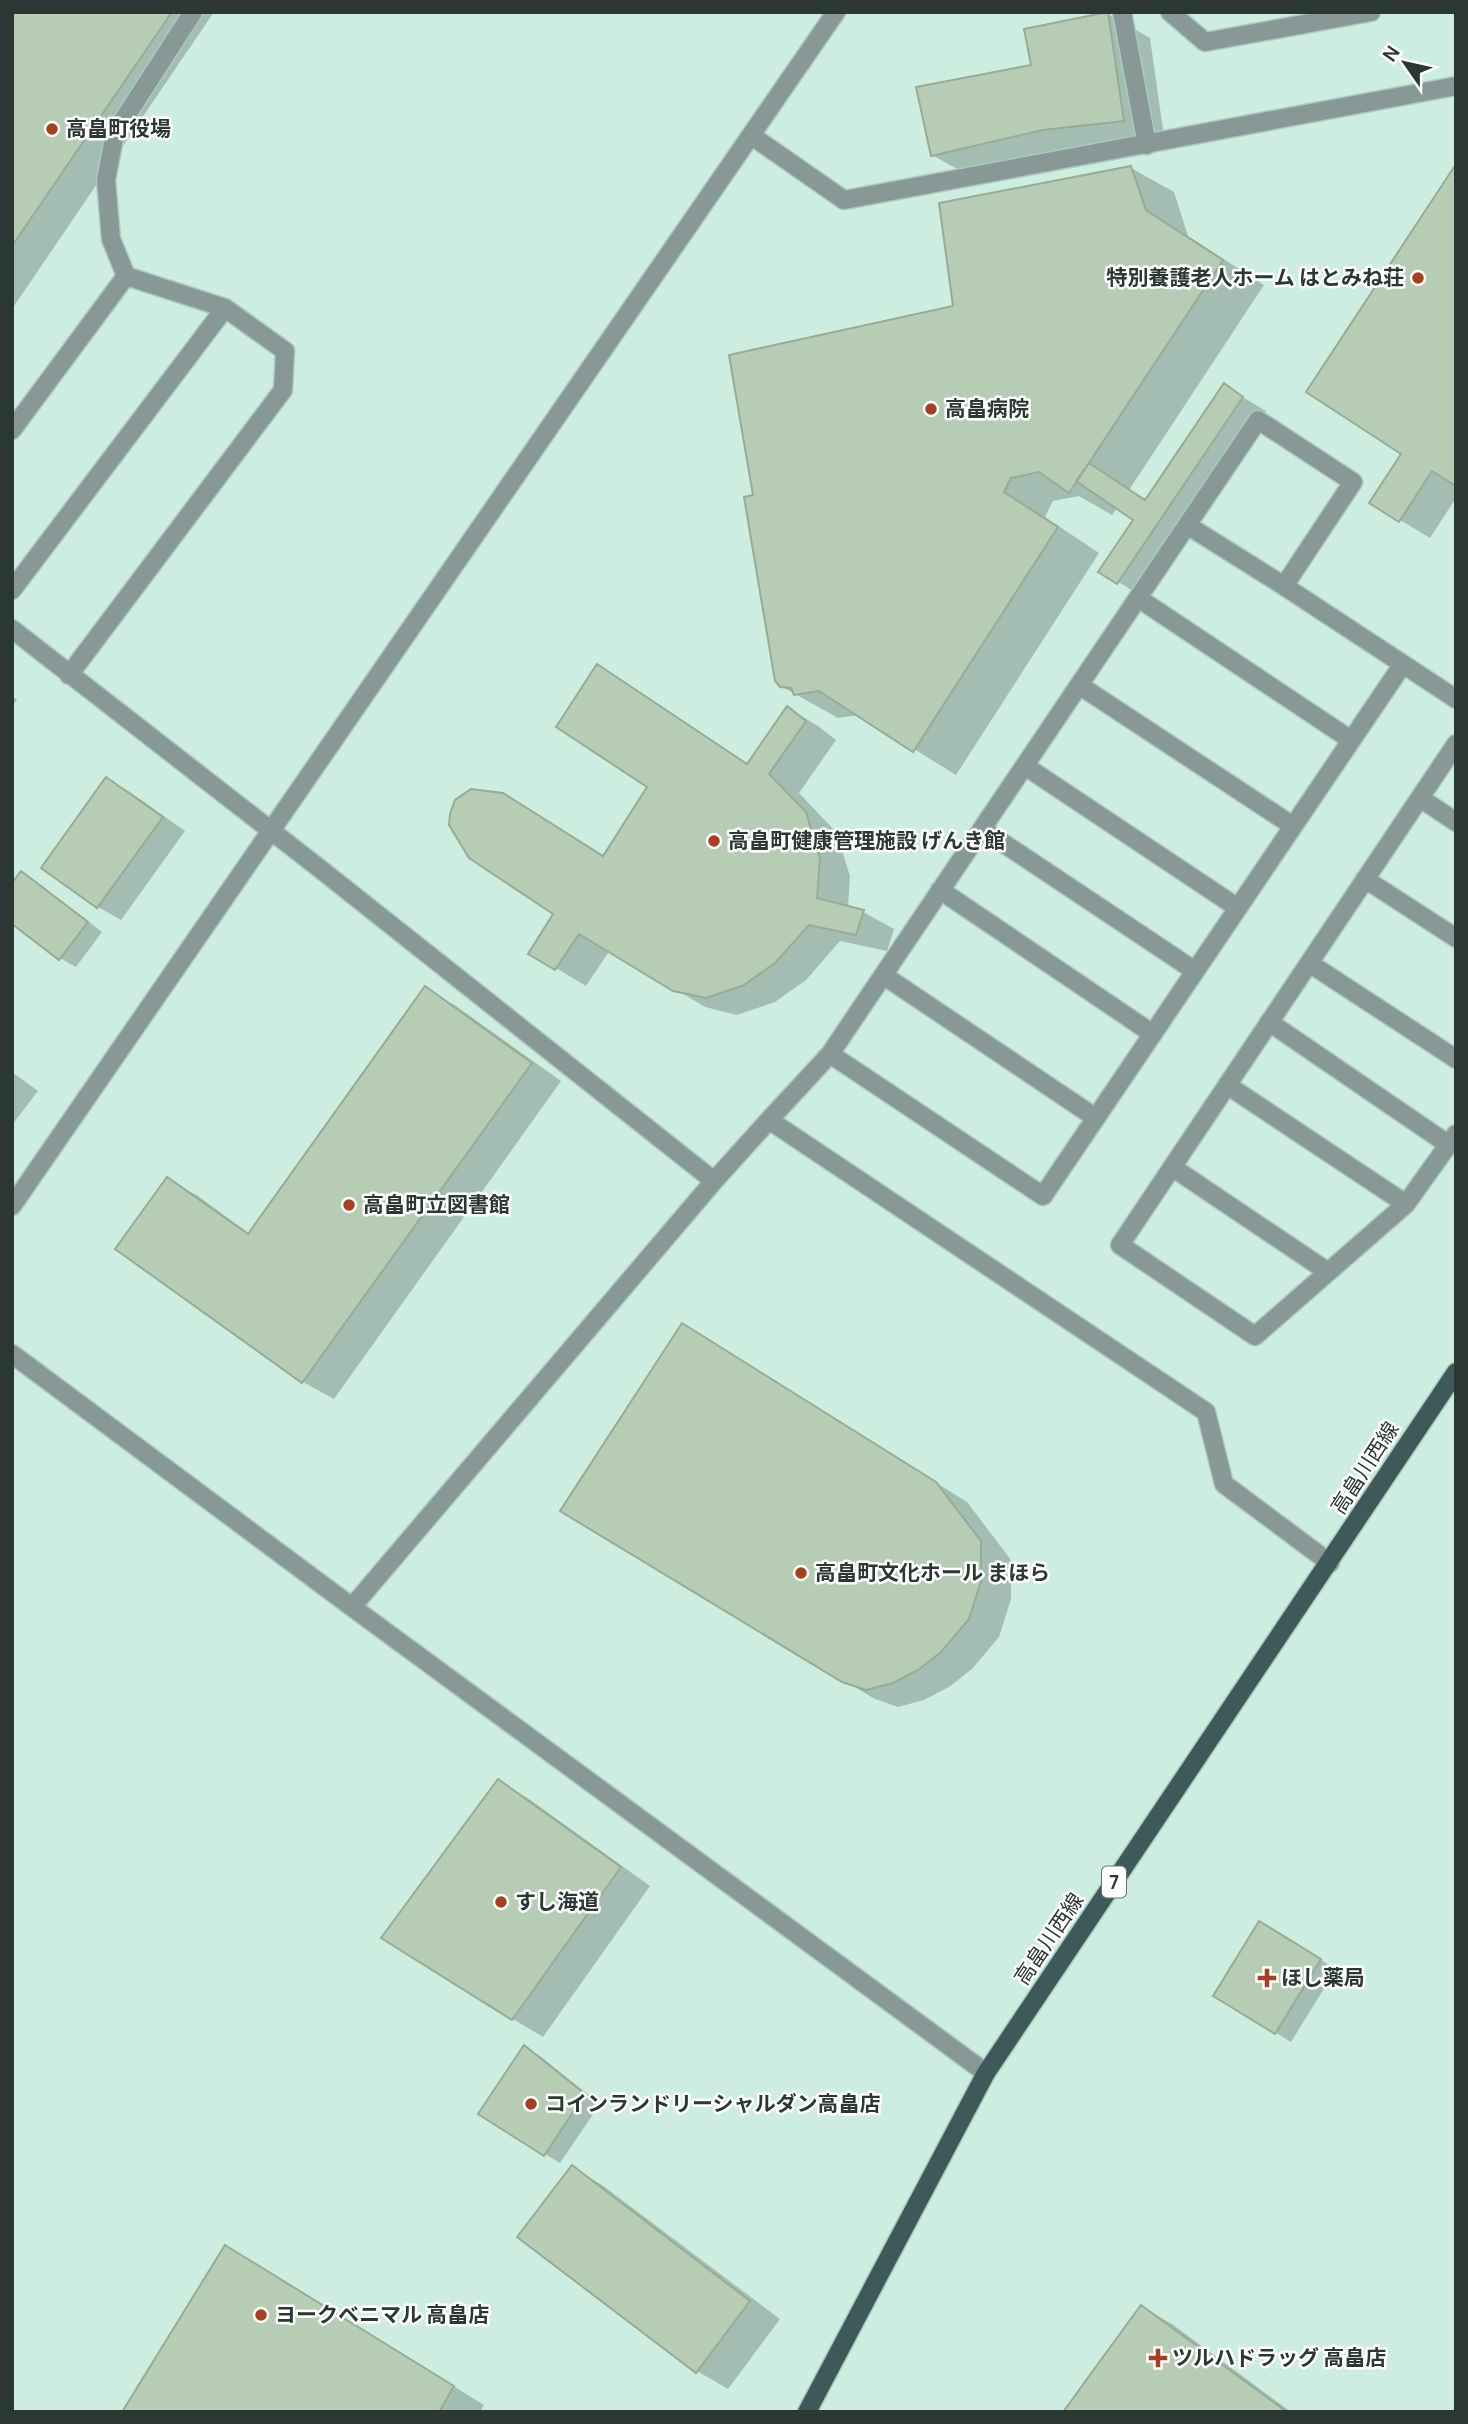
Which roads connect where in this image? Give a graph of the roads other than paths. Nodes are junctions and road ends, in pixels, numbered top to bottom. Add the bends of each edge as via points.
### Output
1 (193, 12) edge
2 (836, 12) edge
3 (1122, 12) edge
4 (1170, 12) edge
5 (1371, 12) edge
6 (1345, 14) edge
7 (1456, 86) edge
8 (752, 136) junction
9 (1147, 145) junction
10 (126, 276) junction
11 (225, 308) junction
12 (12, 430) edge
13 (1187, 525) junction
14 (1284, 586) junction
15 (12, 590) edge
16 (1138, 598) junction
17 (12, 629) edge
18 (1403, 664) junction
19 (69, 675) junction
20 (1079, 685) junction
21 (1456, 699) edge
22 (1351, 740) junction
23 (1456, 744) edge
24 (1025, 766) junction
25 (1420, 798) junction
26 (1456, 821) edge
27 (1293, 826) junction
28 (982, 828) junction
29 (272, 832) junction
30 (1365, 879) junction
31 (940, 890) junction
32 (1238, 908) junction
33 (1456, 938) edge
34 (1309, 963) junction
35 (1195, 971) junction
36 (883, 975) junction
37 (1269, 1022) junction
38 (1153, 1034) junction
39 (830, 1054) junction
40 (1456, 1059) edge
41 (1227, 1086) junction
42 (1096, 1118) junction
43 (769, 1119) junction
44 (1452, 1139) edge
45 (1172, 1167) junction
46 (714, 1181) junction
47 (1406, 1204) junction
48 (12, 1206) edge
49 (1328, 1272) junction
50 (12, 1354) edge
51 (1456, 1372) edge
52 (1330, 1563) junction
53 (352, 1607) junction
54 (986, 2073) junction
55 (807, 2412) edge

1 - 10 street via 114,133 106,180 111,239
2 - 8 street
3 - 9 street
4 - 6 street via 1205,41
5 - 6 street
7 - 9 street
8 - 9 street via 844,200
8 - 29 street
10 - 11 street
10 - 12 street
11 - 15 street
11 - 19 street via 285,351 283,390
13 - 14 street
13 - 14 street via 1258,420 1353,482
13 - 16 street
14 - 18 street
16 - 20 street
16 - 22 street
17 - 19 street
18 - 21 street
18 - 22 street
19 - 29 street
20 - 24 street
20 - 27 street
22 - 27 street
23 - 25 street
24 - 28 street
24 - 32 street
25 - 26 street
25 - 30 street
27 - 32 street
28 - 31 street
28 - 35 street
29 - 46 street
29 - 48 street
30 - 33 street
30 - 34 street
31 - 36 street
31 - 38 street
32 - 35 street
34 - 37 street
34 - 40 street
35 - 38 street
36 - 39 street
36 - 42 street
37 - 41 street
37 - 44 street
38 - 42 street
39 - 42 street via 1043,1196
39 - 43 street
41 - 45 street
41 - 47 street
43 - 46 street
43 - 52 street via 1206,1412 1224,1484
44 - 47 street
45 - 49 street
45 - 49 street via 1119,1245 1255,1336
46 - 53 street
47 - 49 street
50 - 53 street
51 - 52 main road, 高畠川西線 / 7
52 - 54 main road, 高畠川西線 / 7
53 - 54 street
54 - 55 main road, 高畠川西線 / 7

